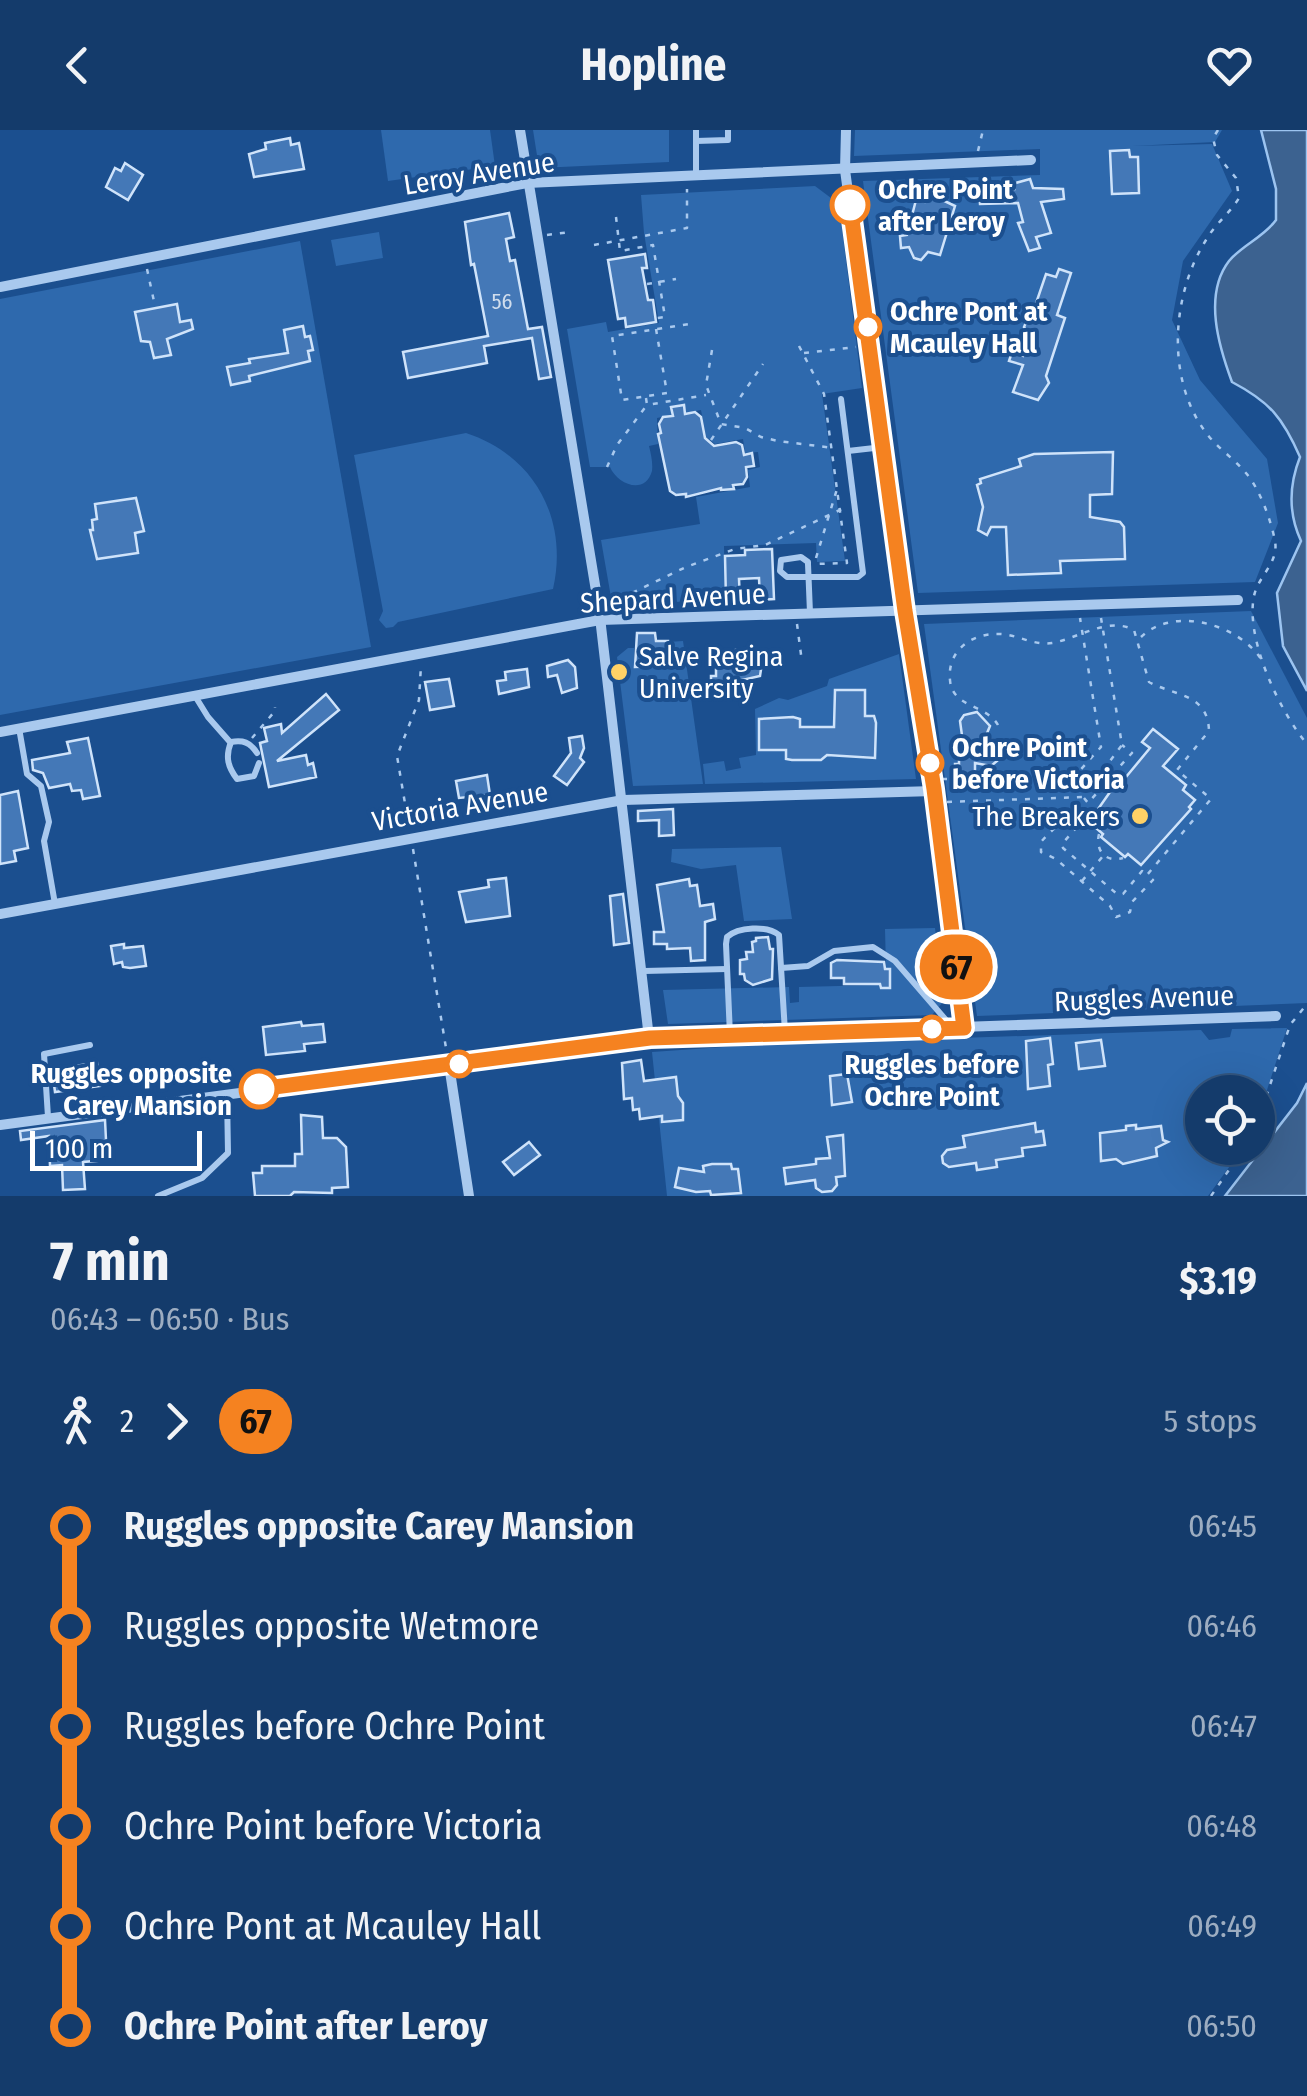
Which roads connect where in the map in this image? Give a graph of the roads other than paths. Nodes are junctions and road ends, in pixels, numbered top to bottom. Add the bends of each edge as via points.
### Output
1 (520, 130) edge
2 (696, 130) edge
3 (728, 130) edge
4 (846, 130) edge
5 (696, 142) junction
6 (1031, 160) dead end
7 (845, 170) junction
8 (692, 177) junction
9 (527, 183) junction
10 (0, 287) edge
11 (841, 399) dead end
12 (884, 447) junction
13 (848, 451) junction
14 (809, 577) junction
15 (1238, 600) dead end
16 (905, 611) junction
17 (599, 614) junction
18 (804, 614) junction
19 (195, 696) junction
20 (19, 728) junction
21 (0, 732) edge
22 (231, 742) junction
23 (257, 754) dead end
24 (259, 764) dead end
25 (934, 791) junction
26 (623, 800) junction
27 (55, 904) junction
28 (0, 914) edge
29 (782, 968) junction
30 (727, 969) junction
31 (644, 971) junction
32 (1276, 1016) dead end
33 (958, 1028) junction
34 (785, 1034) junction
35 (730, 1035) junction
36 (650, 1038) junction
37 (90, 1045) dead end
38 (449, 1065) junction
39 (227, 1094) junction
40 (48, 1117) junction
41 (0, 1125) edge
42 (158, 1196) edge
43 (469, 1196) edge

1 - 9 street
2 - 5 lane
3 - 5 lane via 728,140
4 - 7 street
5 - 8 lane
6 - 7 street, Leroy Avenue
7 - 8 street, Leroy Avenue
7 - 12 street
8 - 9 street, Leroy Avenue
9 - 10 street, Leroy Avenue
9 - 17 street
11 - 13 lane
12 - 13 lane
12 - 16 street
13 - 14 lane via 863,573
14 - 14 lane via 811,564 801,556 785,557 780,571 786,578
14 - 18 lane
15 - 16 street, Shepard Avenue
16 - 18 street, Shepard Avenue
16 - 25 street
17 - 18 street, Shepard Avenue
17 - 19 street, Shepard Avenue
17 - 26 street
19 - 20 street, Shepard Avenue
19 - 22 lane
20 - 21 street, Shepard Avenue
20 - 27 lane via 27,774 41,786 49,822 44,841
22 - 23 lane via 247,742
22 - 24 lane via 228,762 237,779 254,776
25 - 26 street, Victoria Avenue
25 - 33 street
26 - 27 street, Victoria Avenue
26 - 31 street
27 - 28 street, Victoria Avenue
29 - 30 lane via 779,935 770,929 730,933
29 - 33 lane via 872,947 895,961
29 - 34 lane
30 - 31 lane
30 - 35 lane
31 - 36 street
32 - 33 street, Ruggles Avenue
33 - 34 street, Ruggles Avenue
34 - 35 street, Ruggles Avenue
35 - 36 street, Ruggles Avenue
36 - 38 street, Ruggles Avenue
37 - 40 lane via 44,1054
38 - 39 street, Ruggles Avenue
38 - 43 street
39 - 40 street, Ruggles Avenue
39 - 42 lane via 228,1153 202,1178
40 - 41 street, Ruggles Avenue

